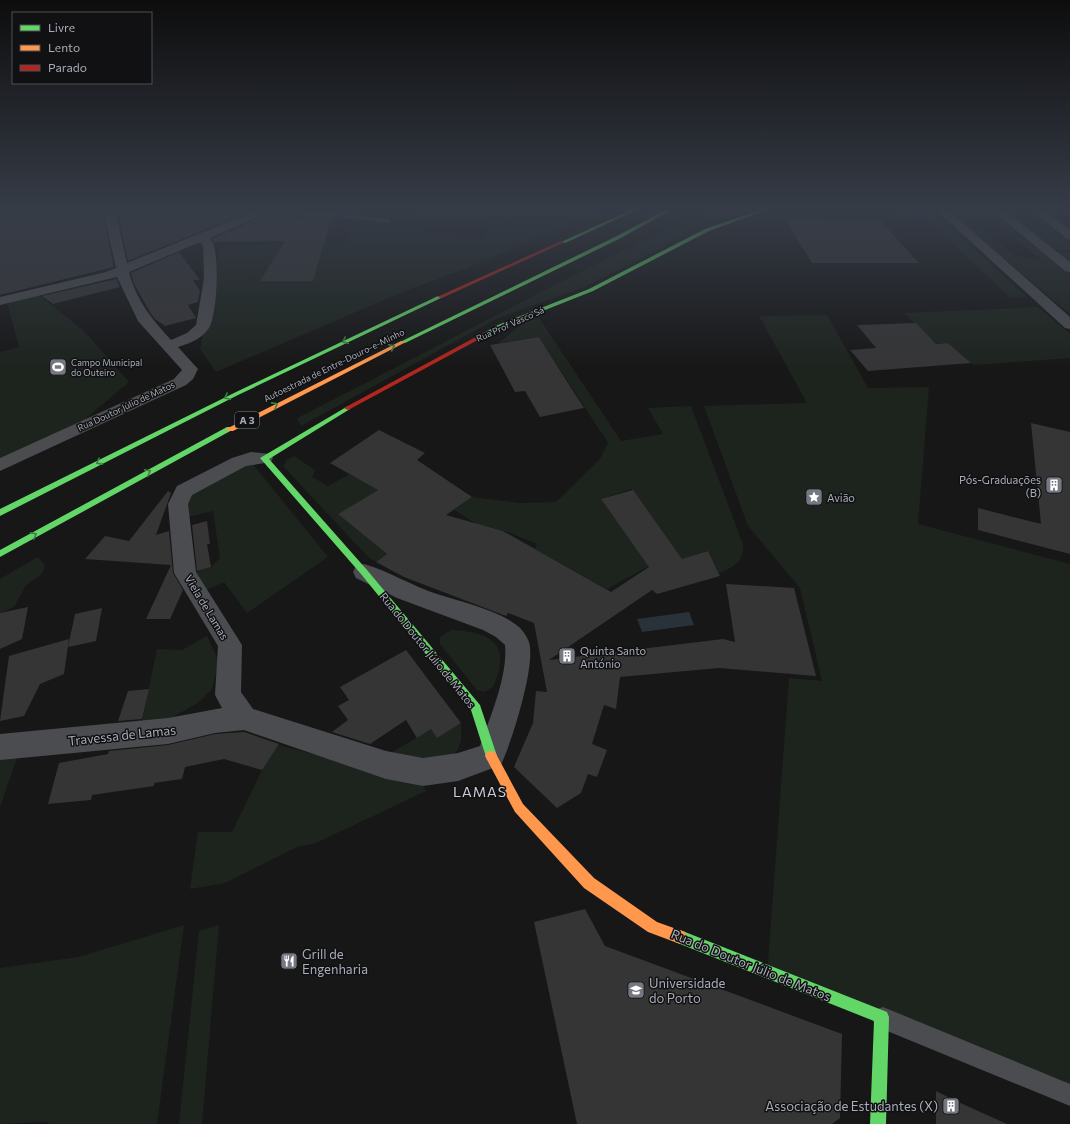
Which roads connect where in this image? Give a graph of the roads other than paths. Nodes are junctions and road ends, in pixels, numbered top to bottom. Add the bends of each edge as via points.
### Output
1 (121, 262) edge
2 (142, 262) edge
3 (210, 262) edge
4 (519, 262) edge
5 (567, 262) edge
6 (644, 262) edge
7 (1001, 262) edge
8 (123, 270) junction
9 (0, 301) edge
10 (1070, 325) edge
11 (169, 345) junction
12 (264, 458) junction
13 (0, 465) edge
14 (0, 513) edge
15 (0, 554) edge
16 (364, 572) junction
17 (244, 718) junction
18 (0, 747) edge
19 (491, 756) junction
20 (882, 1017) junction
21 (1070, 1096) edge
22 (878, 1124) edge

1 - 8 street, Rua Doutor Júlio de Matos
2 - 8 street
3 - 11 street via 211,278 203,326 191,338
4 -> 14 main road, Autoestrada de Entre-Douro-e-Minho via 215,403
15 -> 5 main road, Autoestrada de Entre-Douro-e-Minho / A 3 via 169,460 282,401
6 - 12 main road, Rua Prof Vasco Sá via 591,290 500,326 359,402
7 - 10 street
8 - 9 street
8 - 11 street, Rua Doutor Júlio de Matos via 125,281 143,318
11 - 13 street, Rua Doutor Júlio de Matos via 190,369 188,376 180,382
12 - 16 main road, Rua do Doutor Júlio de Matos
12 - 17 street, Viela de Lamas via 251,458 239,462 184,491 178,504 185,573 230,645 228,695
16 - 19 main road, Rua do Doutor Júlio de Matos via 476,708
16 - 19 street, Rua do Doutor Júlio de Matos via 410,594 503,628 513,636 518,646 517,657
17 - 18 street, Travessa de Lamas via 168,731
17 - 19 street via 386,765 423,772 458,767
19 - 20 main road, Rua do Doutor Júlio de Matos via 519,808 589,883 654,927
20 - 21 lane, Rua do Doutor Júlio de Matos
20 - 22 main road

